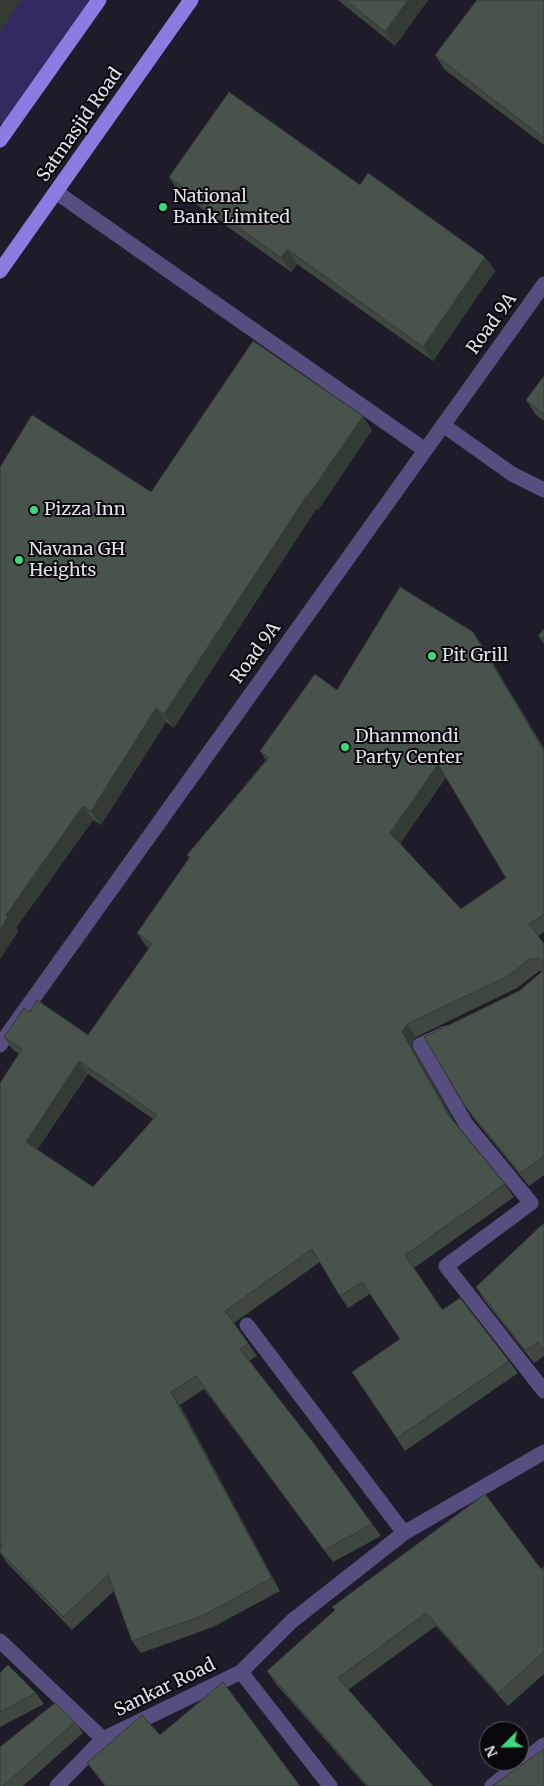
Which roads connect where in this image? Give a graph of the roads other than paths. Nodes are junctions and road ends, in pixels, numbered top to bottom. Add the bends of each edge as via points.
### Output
1 (99, 0) edge
2 (191, 0) edge
3 (0, 140) edge
4 (56, 192) junction
5 (0, 271) edge
6 (544, 284) edge
7 (443, 425) junction
8 (425, 450) junction
9 (544, 490) edge
10 (462, 1025) edge
11 (0, 1045) edge
12 (246, 1326) dead end
13 (544, 1391) edge
14 (544, 1452) edge
15 (404, 1533) junction
16 (0, 1641) edge
17 (241, 1672) junction
18 (103, 1739) junction
19 (544, 1745) edge
20 (57, 1786) edge
21 (330, 1786) edge
22 (492, 1786) edge

1 - 3 main road
2 - 4 main road, Satmasjid Road
4 - 5 main road, Satmasjid Road
4 - 8 street
6 - 7 street, Road 9A
7 - 8 street, Road 9A
7 - 9 street via 512,474
8 - 11 street, Road 9A
10 - 13 street via 420,1046 466,1124 531,1203 446,1266
12 - 15 street
14 - 15 street
15 - 17 street via 292,1621
16 - 18 street, Sankar Road
17 - 18 street, Sankar Road
17 - 21 street, Sankar Road
18 - 20 street
19 - 22 street

